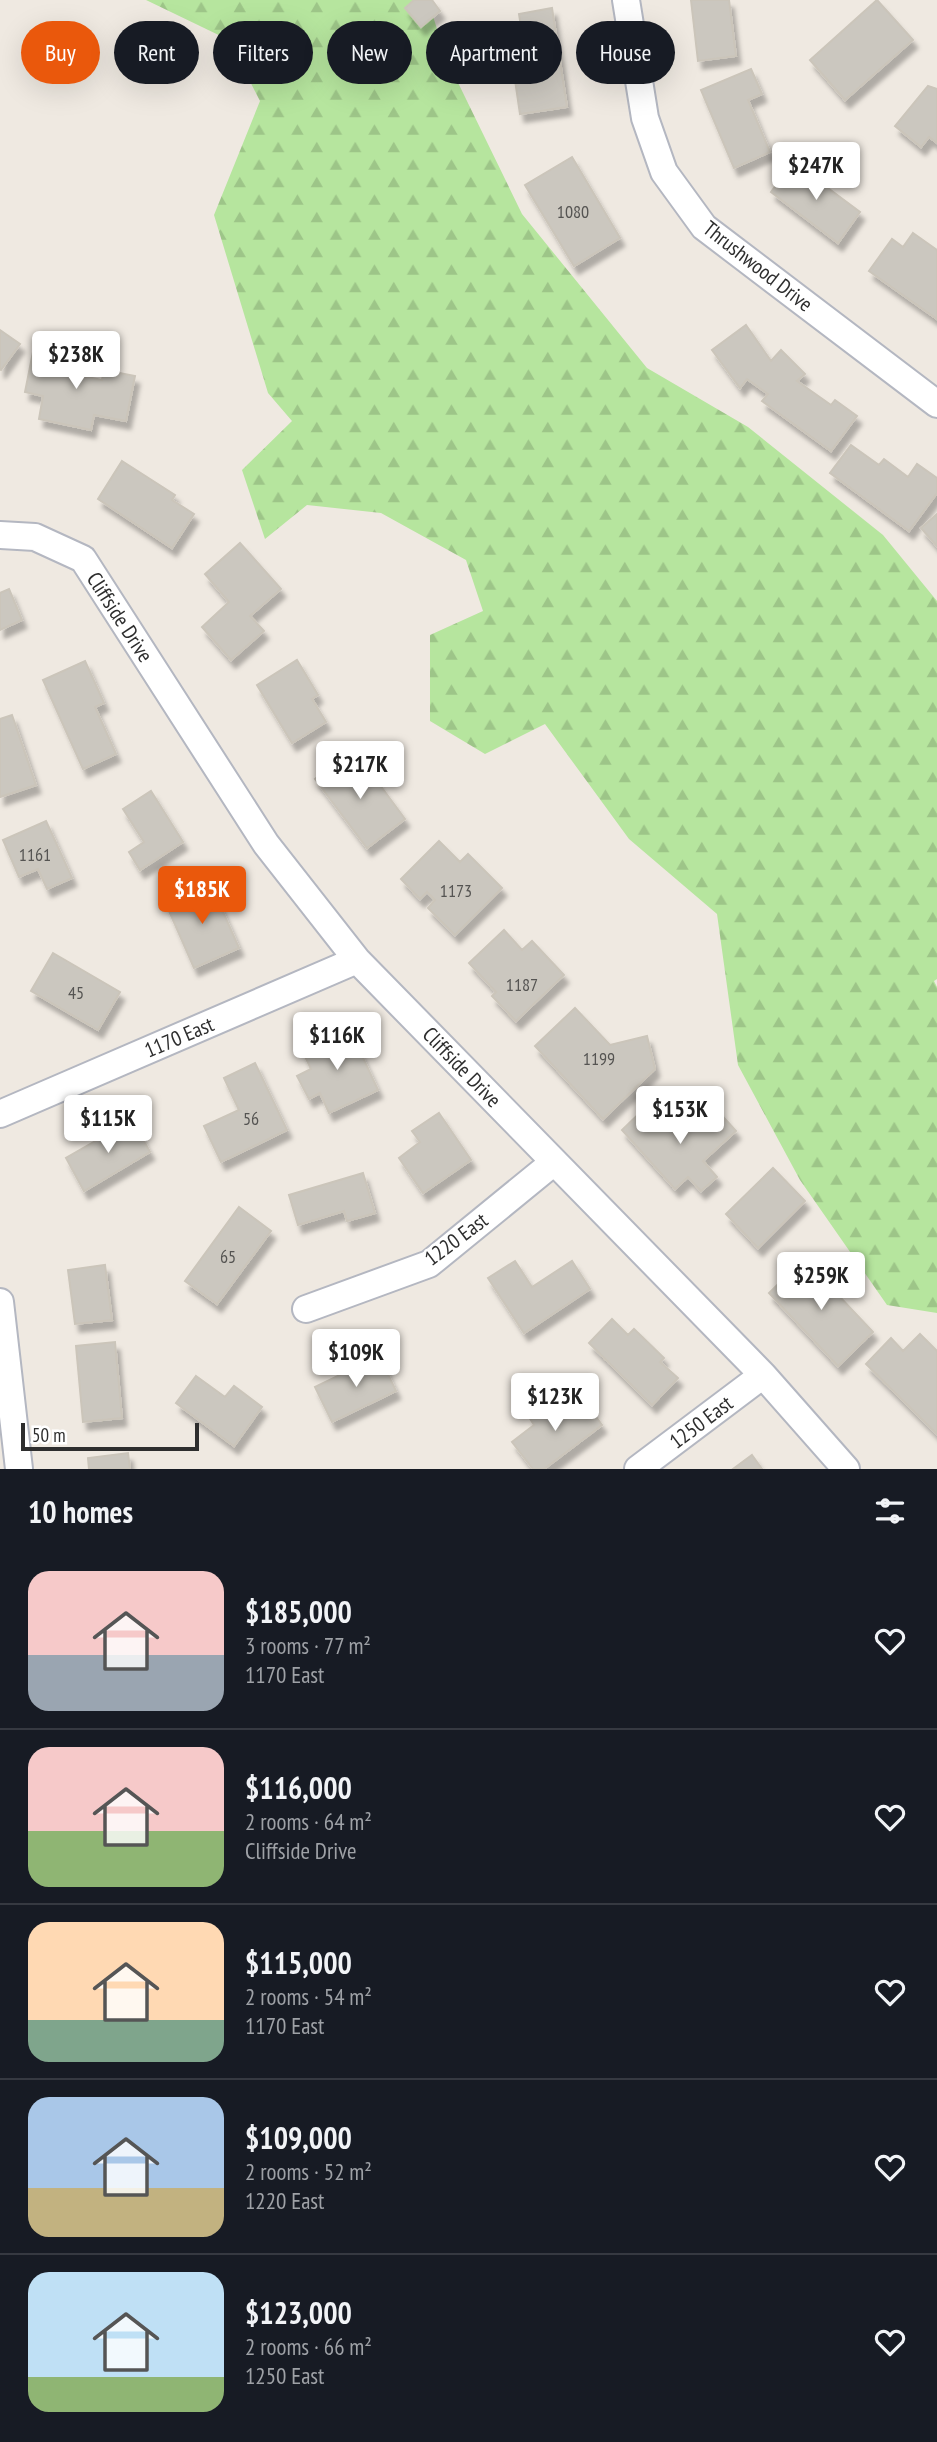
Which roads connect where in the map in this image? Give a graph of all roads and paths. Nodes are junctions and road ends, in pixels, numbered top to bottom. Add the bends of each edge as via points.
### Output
1 (626, 0) edge
2 (937, 404) edge
3 (0, 535) edge
4 (357, 960) junction
5 (0, 1114) edge
6 (554, 1162) junction
7 (0, 1302) edge
8 (306, 1309) dead end
9 (763, 1375) junction
10 (19, 1469) edge
11 (638, 1469) edge
12 (846, 1469) edge

1 - 2 street, Thrushwood Drive via 645,118 656,151 664,172 704,227
3 - 4 street, Cliffside Drive via 35,537 83,559 266,844
4 - 5 street, 1170 East
4 - 6 street, Cliffside Drive
6 - 8 street, 1220 East via 429,1264
6 - 9 street, Cliffside Drive
7 - 10 street
9 - 11 street, 1250 East
9 - 12 street, Cliffside Drive

